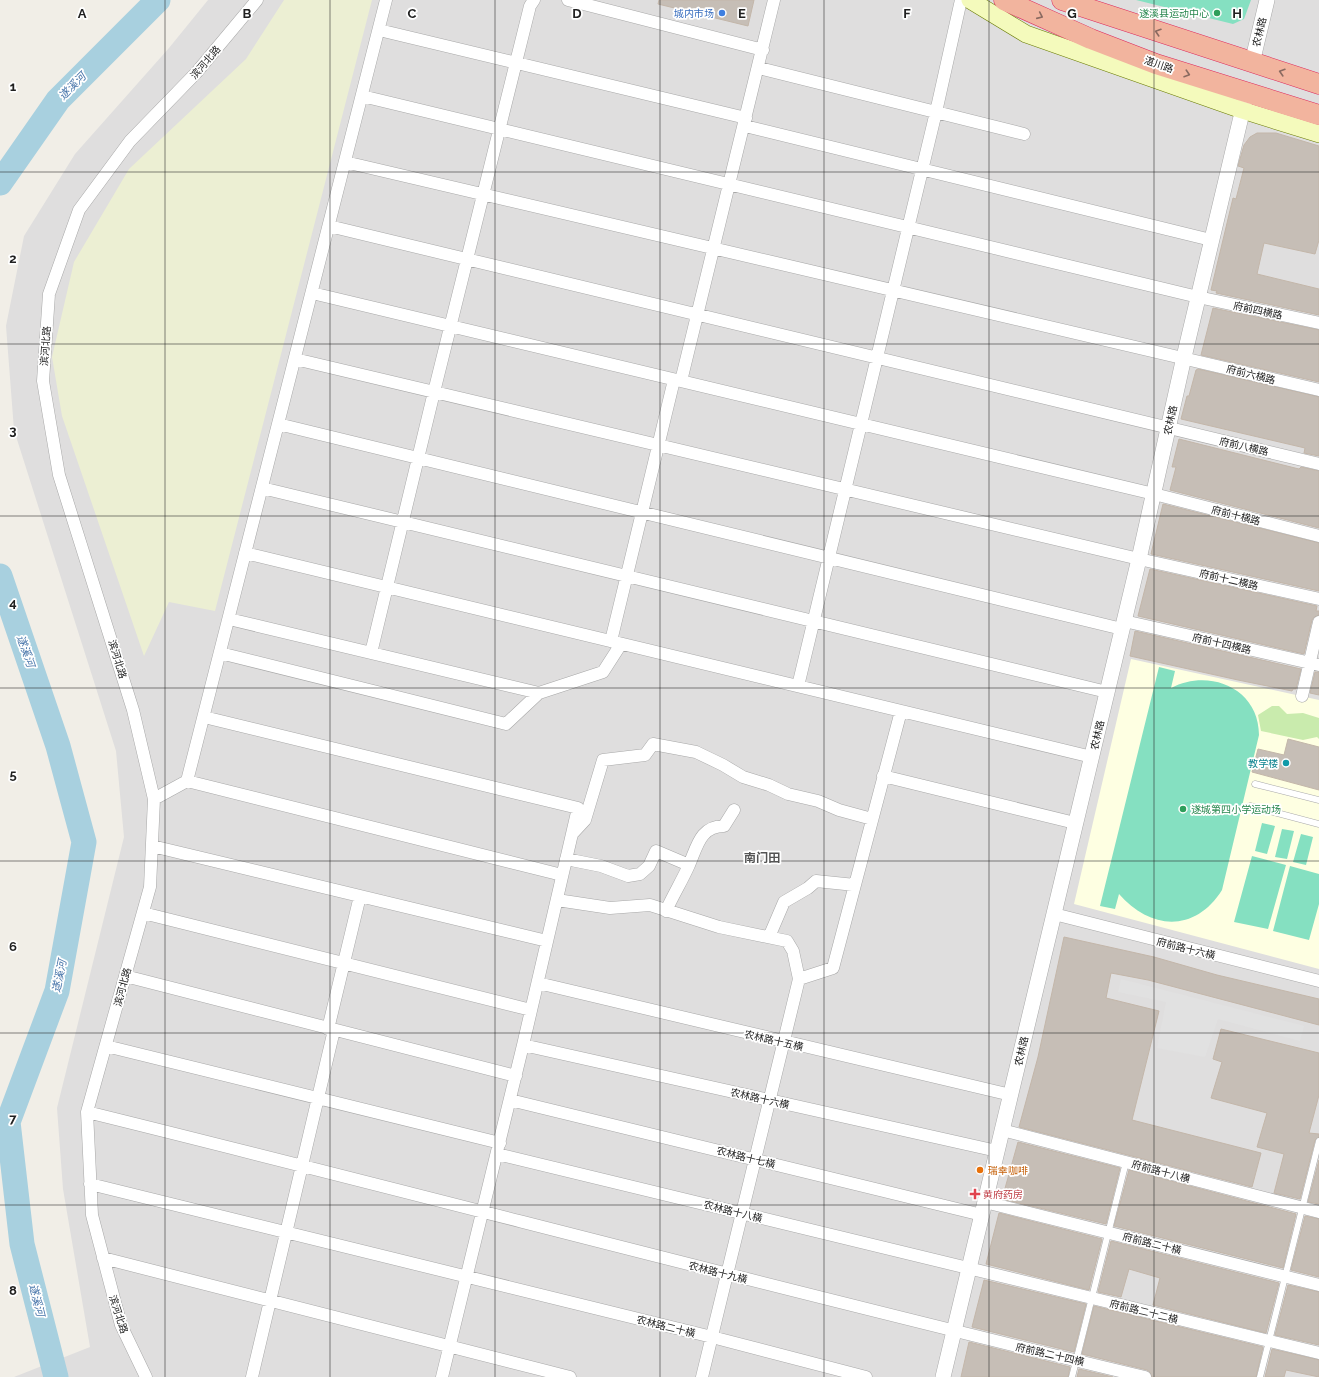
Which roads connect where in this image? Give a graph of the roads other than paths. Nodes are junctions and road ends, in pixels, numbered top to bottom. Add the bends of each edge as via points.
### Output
1 (257, 0) edge
2 (386, 0) edge
3 (534, 0) edge
4 (568, 0) edge
5 (774, 0) edge
6 (961, 0) edge
7 (970, 0) edge
8 (1004, 0) edge
9 (1062, 0) edge
10 (1267, 0) edge
11 (379, 30) junction
12 (763, 50) junction
13 (516, 63) junction
14 (1252, 63) junction
15 (758, 68) junction
16 (1319, 84) edge
17 (362, 96) junction
18 (1244, 101) junction
19 (936, 112) junction
20 (1319, 115) edge
21 (745, 122) junction
22 (499, 129) junction
23 (1024, 134) dead end
24 (1319, 134) edge
25 (345, 162) junction
26 (922, 170) junction
27 (730, 184) junction
28 (483, 194) junction
29 (329, 226) junction
30 (908, 227) junction
31 (1211, 240) junction
32 (714, 248) junction
33 (467, 259) junction
34 (894, 289) junction
35 (312, 293) junction
36 (1198, 297) junction
37 (698, 315) junction
38 (1319, 323) edge
39 (450, 326) junction
40 (1184, 357) junction
41 (877, 358) junction
42 (295, 359) junction
43 (678, 380) junction
44 (1319, 390) edge
45 (434, 392) junction
46 (278, 424) junction
47 (862, 424) junction
48 (1168, 428) junction
49 (658, 445) junction
50 (418, 458) junction
51 (1319, 464) edge
52 (262, 488) junction
53 (846, 490) junction
54 (1154, 494) junction
55 (643, 512) junction
56 (402, 522) junction
57 (1319, 536) edge
58 (245, 553) junction
59 (830, 558) junction
60 (1139, 559) junction
61 (627, 576) junction
62 (387, 587) junction
63 (1319, 599) edge
64 (228, 620) junction
65 (814, 621) junction
66 (1319, 622) edge
67 (1123, 625) junction
68 (616, 642) junction
69 (220, 653) junction
70 (371, 653) junction
71 (1314, 664) edge
72 (798, 686) junction
73 (1107, 692) junction
74 (539, 693) junction
75 (1302, 696) dead end
76 (901, 711) junction
77 (204, 717) junction
78 (1092, 757) junction
79 (883, 776) junction
80 (187, 781) junction
81 (1255, 784) dead end
82 (154, 799) junction
83 (1319, 800) edge
84 (1250, 806) dead end
85 (734, 810) dead end
86 (872, 819) junction
87 (1075, 823) junction
88 (1319, 824) edge
89 (572, 835) junction
90 (152, 846) junction
91 (566, 859) junction
92 (689, 866) junction
93 (562, 875) junction
94 (855, 885) junction
95 (360, 896) junction
96 (557, 900) junction
97 (666, 911) junction
98 (143, 913) junction
99 (1054, 914) junction
100 (769, 937) junction
101 (547, 941) junction
102 (343, 963) junction
103 (125, 976) junction
104 (799, 979) junction
105 (1319, 981) edge
106 (538, 983) junction
107 (531, 1010) junction
108 (331, 1030) junction
109 (783, 1042) junction
110 (523, 1045) junction
111 (106, 1046) junction
112 (516, 1076) junction
113 (1011, 1095) junction
114 (318, 1098) junction
115 (510, 1100) junction
116 (769, 1100) junction
117 (87, 1112) junction
118 (1002, 1130) junction
119 (1319, 1141) edge
120 (498, 1149) junction
121 (997, 1151) junction
122 (755, 1160) junction
123 (1126, 1162) junction
124 (302, 1165) junction
125 (90, 1184) junction
126 (984, 1208) junction
127 (1302, 1208) junction
128 (482, 1212) junction
129 (1319, 1212) edge
130 (742, 1213) junction
131 (286, 1232) junction
132 (1108, 1232) junction
133 (103, 1258) junction
134 (969, 1268) junction
135 (727, 1274) junction
136 (1285, 1276) junction
137 (467, 1277) junction
138 (1319, 1285) edge
139 (1092, 1298) junction
140 (271, 1301) junction
141 (954, 1332) junction
142 (712, 1337) junction
143 (1269, 1341) junction
144 (450, 1346) junction
145 (1319, 1353) edge
146 (1076, 1361) junction
147 (146, 1377) edge
148 (252, 1377) edge
149 (442, 1377) edge
150 (570, 1377) edge
151 (702, 1377) edge
152 (866, 1377) edge
153 (943, 1377) edge
154 (1072, 1377) edge
155 (1145, 1377) edge
156 (1260, 1377) edge

1 - 82 street, 滨河北路 via 196,72 130,141 80,210 49,294 42,381 59,475 133,710
2 - 11 street
3 - 13 street via 530,6
4 - 12 street
5 - 12 street
6 - 19 street
7 - 18 main road via 1026,34
8 -> 18 highway, 湛川路
14 -> 9 highway
10 - 14 street, 农林路
11 - 13 street
11 - 17 street
12 - 15 street
13 - 21 street
13 - 22 street
16 -> 14 highway
15 - 19 street
15 - 21 street
17 - 22 street, 府前四横路
17 - 25 street
18 - 20 highway, 湛川路
18 - 24 main road
18 - 31 street, 农林路
19 - 23 street
19 - 26 street
21 - 26 street
21 - 27 street
22 - 27 street, 府前四横路
22 - 28 street
25 - 28 street, 府前六横路
25 - 29 street
26 - 30 street
26 - 31 street
27 - 30 street, 府前四横路
27 - 32 street
28 - 32 street, 府前六横路
28 - 33 street
29 - 33 street, 府前八横路
29 - 35 street
30 - 34 street
30 - 36 street, 府前四横路
31 - 36 street, 农林路
32 - 34 street, 府前六横路
32 - 37 street
33 - 37 street, 府前八横路
33 - 39 street
34 - 40 street, 府前六横路
34 - 41 street
35 - 39 street, 府前十横路
35 - 42 street
36 - 38 street, 府前四横路
36 - 40 street, 农林路
37 - 41 street, 府前八横路
37 - 43 street
39 - 43 street, 府前十横路
39 - 45 street
40 - 44 street, 府前六横路
40 - 48 street, 农林路
41 - 47 street
41 - 48 street, 府前八横路
42 - 45 street, 府前十二横路
42 - 46 street
43 - 47 street, 府前十横路
43 - 49 street
45 - 49 street, 府前十二横路
45 - 50 street
46 - 50 street, 府前十四横路
46 - 52 street
47 - 53 street
47 - 54 street, 府前十横路
48 - 51 street, 府前八横路
48 - 54 street, 农林路
49 - 53 street, 府前十二横路
49 - 55 street
50 - 55 street, 府前十四横路
50 - 56 street
52 - 56 street
52 - 58 street
53 - 59 street
53 - 60 street, 府前十二横路
54 - 57 street, 府前十横路
54 - 60 street, 农林路
55 - 59 street, 府前十四横路
55 - 61 street
56 - 61 street
56 - 62 street
58 - 62 street
58 - 64 street
59 - 65 street
59 - 67 street, 府前十四横路
60 - 63 street, 府前十二横路
60 - 67 street, 农林路
61 - 65 street
61 - 68 street
62 - 68 street
62 - 70 street
64 - 69 street
64 - 70 street
65 - 72 street
65 - 73 street
66 - 71 street
67 - 71 street, 府前十四横路
67 - 73 street, 农林路
68 - 72 street
68 - 74 street via 603,672
69 - 74 street via 506,724
69 - 77 street
70 - 74 street
71 - 75 street
72 - 76 street
73 - 78 street, 农林路
76 - 78 street
76 - 79 street
77 - 80 street
77 - 89 street via 578,808
78 - 87 street, 农林路
79 - 86 street
79 - 87 street
80 - 82 street
80 - 93 street
81 - 83 lane
82 - 90 street, 滨河北路
84 - 88 lane
85 - 92 street via 724,826 714,826 703,833
86 - 89 street via 839,810 818,800 788,794 743,777 723,764 696,752 653,744 645,755 603,760 585,820
86 - 94 street
87 - 99 street, 农林路
89 - 91 street
90 - 95 street
90 - 98 street, 滨河北路 via 150,887
91 - 92 street via 601,866 628,876 640,874 649,866 656,851
91 - 93 street
92 - 97 street
93 - 96 street
94 - 100 street via 816,881 784,902
94 - 104 street via 833,968
95 - 101 street
95 - 102 street
96 - 97 street via 610,908 650,905
96 - 101 street
97 - 100 street via 719,927
98 - 102 street
98 - 103 street, 滨河北路
99 - 105 street, 府前路十六横
99 - 113 street, 农林路
100 - 104 street via 787,941 793,950
101 - 106 street
102 - 107 street
102 - 108 street
103 - 108 street
103 - 111 street, 滨河北路
104 - 109 street
106 - 107 street
106 - 109 street, 农林路十五横
107 - 110 street
108 - 112 street
108 - 114 street
109 - 113 street, 农林路十五横
109 - 116 street
110 - 112 street
110 - 116 street, 农林路十六横
111 - 114 street, 农林路十八横
111 - 117 street, 滨河北路
112 - 115 street
113 - 118 street, 农林路
114 - 120 street, 农林路十八横
114 - 124 street
115 - 120 street
115 - 122 street, 农林路十七横
116 - 121 street, 农林路十六横
116 - 122 street
117 - 124 street, 农林路十九横
117 - 125 street, 滨河北路
118 - 121 street, 农林路
118 - 123 street, 府前路十八横
119 - 127 lane
120 - 128 street
120 - 130 street, 农林路十八横
121 - 126 street, 农林路
122 - 126 street, 农林路十七横
122 - 130 street
123 - 127 street, 府前路十八横
123 - 132 lane
124 - 128 street, 农林路十九横
124 - 131 street
125 - 131 street, 农林路二十横
125 - 133 street, 滨河北路 via 92,1215
126 - 132 street, 府前路二十横
126 - 134 street, 农林路
127 - 129 street, 府前路十八横
127 - 136 lane
128 - 135 street, 农林路十九横
128 - 137 street
130 - 134 street, 农林路十八横
130 - 135 street
131 - 137 street, 农林路二十横
131 - 140 street
132 - 136 street, 府前路二十横
132 - 139 lane
133 - 140 street
133 - 147 street, 滨河北路 via 121,1325
134 - 139 street, 府前路二十二横
134 - 141 street, 农林路
135 - 141 street, 农林路十九横
135 - 142 street
136 - 138 street, 府前路二十横
136 - 143 lane
137 - 142 street, 农林路二十横
137 - 144 street
139 - 143 street, 府前路二十二横
139 - 146 lane
140 - 144 street
140 - 148 street
141 - 146 street, 府前路二十四横
141 - 153 street, 农林路
142 - 151 street
142 - 152 street, 农林路二十横
143 - 145 street, 府前路二十二横
143 - 156 lane
144 - 149 street
144 - 150 street
146 - 154 lane
146 - 155 street, 府前路二十四横

